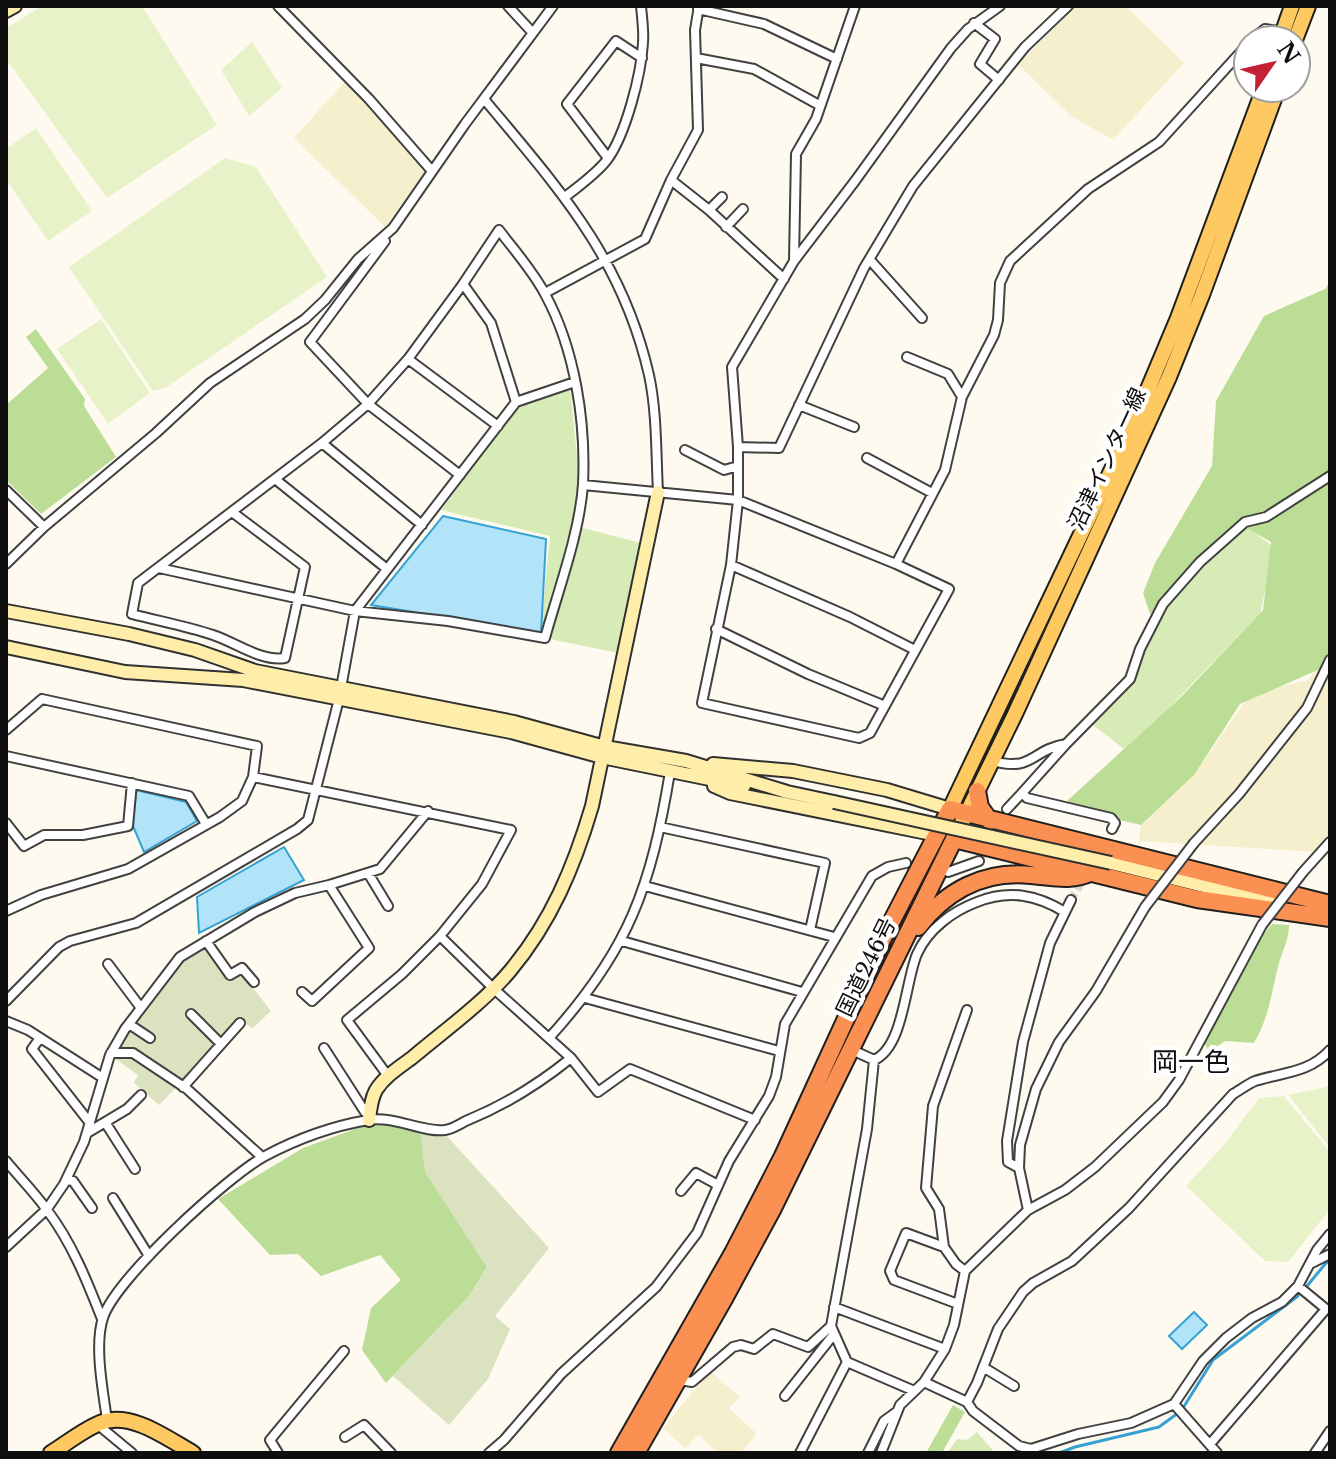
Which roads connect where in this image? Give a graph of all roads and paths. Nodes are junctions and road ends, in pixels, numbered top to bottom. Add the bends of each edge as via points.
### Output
1 (15, 6) edge
2 (278, 6) edge
3 (508, 6) edge
4 (553, 6) edge
5 (641, 6) edge
6 (1000, 6) edge
7 (1068, 6) edge
8 (1308, 6) edge
9 (698, 8) edge
10 (851, 8) edge
11 (6, 11) edge
12 (974, 23) junction
13 (1297, 24) edge
14 (532, 32) junction
15 (642, 58) junction
16 (696, 58) junction
17 (837, 59) junction
18 (1232, 62) edge
19 (999, 80) junction
20 (484, 99) junction
21 (1258, 104) edge
22 (1272, 104) edge
23 (819, 105) junction
24 (608, 158) junction
25 (432, 171) junction
26 (671, 180) junction
27 (565, 197) junction
28 (722, 197) dead end
29 (743, 209) dead end
30 (709, 210) junction
31 (726, 227) junction
32 (393, 228) junction
33 (606, 260) junction
34 (870, 260) junction
35 (794, 261) junction
36 (784, 279) junction
37 (463, 284) junction
38 (545, 293) junction
39 (922, 318) dead end
40 (907, 357) dead end
41 (408, 359) junction
42 (575, 382) junction
43 (962, 397) junction
44 (516, 402) junction
45 (368, 404) junction
46 (799, 405) junction
47 (498, 426) junction
48 (854, 427) dead end
49 (322, 443) junction
50 (738, 447) junction
51 (685, 450) dead end
52 (867, 458) dead end
53 (738, 466) junction
54 (460, 475) junction
55 (1330, 476) edge
56 (275, 479) junction
57 (583, 485) junction
58 (658, 492) junction
59 (932, 493) junction
60 (7, 494) edge
61 (738, 500) junction
62 (232, 512) junction
63 (422, 525) junction
64 (44, 527) junction
65 (6, 564) edge
66 (896, 564) junction
67 (731, 565) junction
68 (159, 568) junction
69 (387, 569) junction
70 (298, 597) junction
71 (6, 611) edge
72 (355, 611) junction
73 (716, 629) junction
74 (6, 647) edge
75 (915, 650) junction
76 (1330, 660) edge
77 (340, 694) junction
78 (885, 706) junction
79 (6, 730) edge
80 (1066, 744) junction
81 (604, 752) junction
82 (6, 756) edge
83 (992, 761) junction
84 (679, 768) junction
85 (253, 777) junction
86 (132, 783) junction
87 (318, 790) junction
88 (977, 791) junction
89 (1022, 793) junction
90 (1007, 809) tunnel mouth
91 (428, 811) junction
92 (958, 811) junction
93 (990, 821) junction
94 (6, 823) edge
95 (206, 824) junction
96 (660, 827) junction
97 (1112, 829) dead end
98 (937, 835) junction
99 (954, 839) junction
100 (1330, 842) edge
101 (979, 861) tunnel mouth
102 (906, 863) dead end
103 (1140, 870) junction
104 (948, 872) dead end
105 (1092, 872) junction
106 (368, 873) junction
107 (329, 885) junction
108 (645, 886) junction
109 (1301, 896) junction
110 (1071, 900) tunnel mouth
111 (1330, 904) edge
112 (388, 906) dead end
113 (6, 911) edge
114 (1065, 912) junction
115 (1306, 913) junction
116 (1330, 918) edge
117 (810, 930) junction
118 (440, 936) junction
119 (834, 937) junction
120 (206, 941) junction
121 (622, 941) junction
122 (108, 964) dead end
123 (254, 982) dead end
124 (493, 988) junction
125 (302, 992) dead end
126 (802, 992) junction
127 (585, 998) junction
128 (6, 1001) edge
129 (141, 1008) junction
130 (967, 1010) dead end
131 (191, 1014) dead end
132 (867, 1016) junction
133 (6, 1021) edge
134 (240, 1023) dead end
135 (129, 1024) junction
136 (40, 1038) junction
137 (150, 1038) dead end
138 (549, 1038) junction
139 (221, 1044) junction
140 (324, 1048) dead end
141 (850, 1049) junction
142 (1330, 1050) edge
143 (779, 1051) junction
144 (111, 1053) junction
145 (571, 1058) junction
146 (874, 1060) junction
147 (388, 1076) junction
148 (103, 1078) junction
149 (183, 1087) junction
150 (141, 1095) dead end
151 (370, 1115) junction
152 (755, 1120) junction
153 (105, 1122) junction
154 (88, 1128) junction
155 (262, 1157) junction
156 (6, 1161) edge
157 (1019, 1168) junction
158 (135, 1169) dead end
159 (66, 1180) junction
160 (718, 1185) junction
161 (681, 1191) dead end
162 (113, 1198) dead end
163 (92, 1208) dead end
164 (47, 1209) junction
165 (1028, 1210) junction
166 (1330, 1234) edge
167 (6, 1247) edge
168 (944, 1247) junction
169 (1330, 1254) edge
170 (149, 1256) junction
171 (1311, 1264) junction
172 (965, 1271) junction
173 (1298, 1286) junction
174 (958, 1304) junction
175 (834, 1307) junction
176 (102, 1319) junction
177 (832, 1330) junction
178 (945, 1349) junction
179 (344, 1351) dead end
180 (847, 1362) junction
181 (983, 1367) junction
182 (678, 1380) junction
183 (924, 1382) junction
184 (1014, 1386) dead end
185 (912, 1390) junction
186 (785, 1396) dead end
187 (967, 1402) junction
188 (1174, 1404) junction
189 (896, 1413) junction
190 (102, 1422) junction
191 (1330, 1431) edge
192 (345, 1437) dead end
193 (1210, 1444) junction
194 (172, 1448) edge
195 (51, 1453) edge
196 (132, 1453) edge
197 (193, 1453) edge
198 (278, 1453) edge
199 (391, 1453) edge
200 (489, 1453) edge
201 (619, 1453) edge
202 (636, 1453) edge
203 (800, 1453) edge
204 (868, 1453) edge
205 (881, 1453) edge
206 (1217, 1453) edge
207 (1315, 1453) edge

1 - 11 street
2 - 25 street
3 - 14 street
4 - 14 street
5 - 15 street
6 - 12 street
7 - 19 street
8 - 13 main road
9 - 16 street
9 - 17 street via 764,24
10 - 17 street
12 - 19 street via 995,39 980,64
12 - 35 street
14 - 20 street
15 - 24 street via 623,130
15 - 24 street via 616,41 567,104
16 - 23 street via 754,69
16 - 26 street via 698,130
17 - 23 street
18 - 43 street via 1159,142 1088,189 1010,261 1000,283 994,335
19 - 34 street via 913,186
20 - 25 street
20 - 27 street
21 - 92 main road, 沼津インター線 via 1133,425
22 - 83 main road, 沼津インター線 via 1169,377
23 - 35 street via 796,154
24 - 27 street
25 - 32 street
26 - 30 street
26 - 33 street via 645,239
27 - 33 street
28 - 30 street
29 - 31 street
30 - 31 street
31 - 36 street
32 - 45 street via 310,342
32 - 64 street via 305,319 210,383
33 - 38 street
33 - 58 street via 631,314 649,377
34 - 39 street
34 - 46 street
35 - 36 street
36 - 50 street via 732,367
37 - 38 street via 499,230
37 - 41 street
37 - 44 street via 491,323
38 - 42 street
40 - 43 street via 948,374
41 - 45 street
41 - 47 street
42 - 44 street
42 - 57 street
43 - 59 street via 945,470
44 - 47 street
45 - 49 street
45 - 54 street
46 - 48 street
46 - 50 street via 779,448
47 - 54 street
49 - 56 street
49 - 63 street
50 - 53 street
51 - 53 street via 724,470
52 - 59 street
53 - 61 street
54 - 63 street
55 - 80 street via 1266,517 1245,522 1200,562 1163,604 1130,679
56 - 62 street
56 - 69 street
57 - 58 street
57 - 72 street via 545,638
58 - 61 street
58 - 81 street
59 - 66 street
60 - 64 street
61 - 66 street
61 - 67 street
62 - 68 street
62 - 70 street via 305,567
63 - 69 street
64 - 65 street
66 - 75 street via 949,589
67 - 73 street
67 - 75 street
68 - 70 street
68 - 70 street via 138,583 132,614 279,659 285,658
69 - 72 street
70 - 72 street
71 - 77 street via 195,650
72 - 77 street
73 - 78 street
73 - 78 street via 702,703 859,738 870,733
74 - 77 street via 125,672 243,680
75 - 78 street
76 - 157 street, bridge via 1307,708 1145,907 1059,1042 1024,1125
77 - 81 street
77 - 87 street
79 - 85 street via 42,699 257,746
80 - 83 street via 1024,764
80 - 89 street
81 - 84 street
81 - 84 street
81 - 124 street via 581,843 561,893 538,933
82 - 86 street
83 - 88 main road, 沼津インター線
84 - 92 street via 795,767
84 - 96 street
84 - 98 street via 730,793
84 - 103 street, bridge
85 - 87 street
85 - 95 street via 242,801
86 - 94 street via 128,826 83,835 44,835 24,846
86 - 95 street via 189,796
87 - 91 street
87 - 128 street via 308,820 297,829 136,923 59,947
88 - 92 main road, 沼津インター線
88 - 93 highway
89 - 90 street
89 - 97 street via 1111,818
91 - 106 street via 380,869
91 - 118 street via 511,830 482,884
92 - 93 highway
92 - 98 highway, 国道246号
92 - 99 main road, 沼津インター線
93 - 109 highway
95 - 113 street via 128,869
96 - 108 street
96 - 117 street via 825,863
98 - 99 street
98 - 201 highway, 国道246号 via 883,938 783,1156
99 - 105 highway
99 - 132 highway, 国道246号
100 - 165 street, bridge via 1262,925 1163,1102 1095,1167
101 - 104 street
102 - 119 street via 872,876
103 - 109 street
103 - 115 street
105 - 115 highway via 1197,899
105 - 132 highway via 1076,879 1009,874 953,892 918,927
106 - 107 street
106 - 112 street
107 - 120 street via 295,893
107 - 125 street via 369,948 312,1001
108 - 117 street
108 - 121 street
109 - 111 highway
110 - 114 street
114 - 146 street via 1041,898 1003,895 950,915 917,955 893,1042
114 - 157 street via 1050,943 1023,1042 1007,1141 1008,1162
115 - 116 highway
117 - 119 street
118 - 124 street
118 - 147 street via 347,1020
119 - 126 street
120 - 123 street via 230,975 242,968
120 - 129 street via 180,957
121 - 126 street
121 - 127 street
122 - 129 street
124 - 138 street
124 - 147 street
126 - 143 street via 785,1024
127 - 138 street
127 - 143 street
129 - 135 street
130 - 168 street via 933,1106 926,1188 939,1209
131 - 139 street
132 - 141 highway, 国道246号
133 - 136 street
134 - 139 street
135 - 137 street
135 - 144 street
136 - 148 street
136 - 154 street via 32,1049
138 - 145 street
139 - 149 street
140 - 151 street
141 - 146 street
141 - 182 highway, 国道246号 via 772,1210
142 - 181 street via 1319,1062 1253,1082 1225,1101 1129,1208 1072,1261 1023,1292 998,1329
143 - 152 street via 776,1077
144 - 148 street
144 - 149 street via 133,1053
145 - 151 street via 493,1110 445,1130
145 - 152 street via 598,1092 630,1069
146 - 175 street via 867,1129
147 - 151 street via 375,1091
148 - 154 street
149 - 155 street
150 - 153 street
151 - 155 street
152 - 160 street
153 - 154 street
153 - 158 street
154 - 159 street
155 - 170 street
156 - 164 street
157 - 165 street
159 - 163 street via 73,1181
159 - 164 street
160 - 161 street via 696,1173
160 - 200 street via 697,1233 656,1287 561,1374
162 - 170 street
164 - 167 street
164 - 176 street via 83,1272
165 - 172 street
166 - 171 street
168 - 172 street
168 - 174 street via 906,1233 890,1271 894,1280
169 - 171 street
170 - 176 street
171 - 173 street
172 - 174 street
173 - 188 street via 1226,1338
173 - 193 street via 1326,1309
174 - 178 street
175 - 177 street
175 - 178 street
176 - 190 street
177 - 180 street
177 - 182 street via 808,1347 773,1334 754,1349 733,1347 692,1382
177 - 186 street
178 - 183 street
179 - 198 street via 270,1440
180 - 185 street
180 - 203 street
181 - 184 street
181 - 187 street
182 - 202 highway, 国道246号
183 - 185 street
183 - 187 street
185 - 189 street
187 - 188 street via 1019,1446 1031,1449 1131,1423
188 - 193 street
189 - 204 street via 884,1421
189 - 205 street
190 - 194 main road via 128,1421
190 - 195 main road
190 - 196 street
191 - 207 street
192 - 199 street via 364,1425
193 - 206 street
194 - 197 main road

